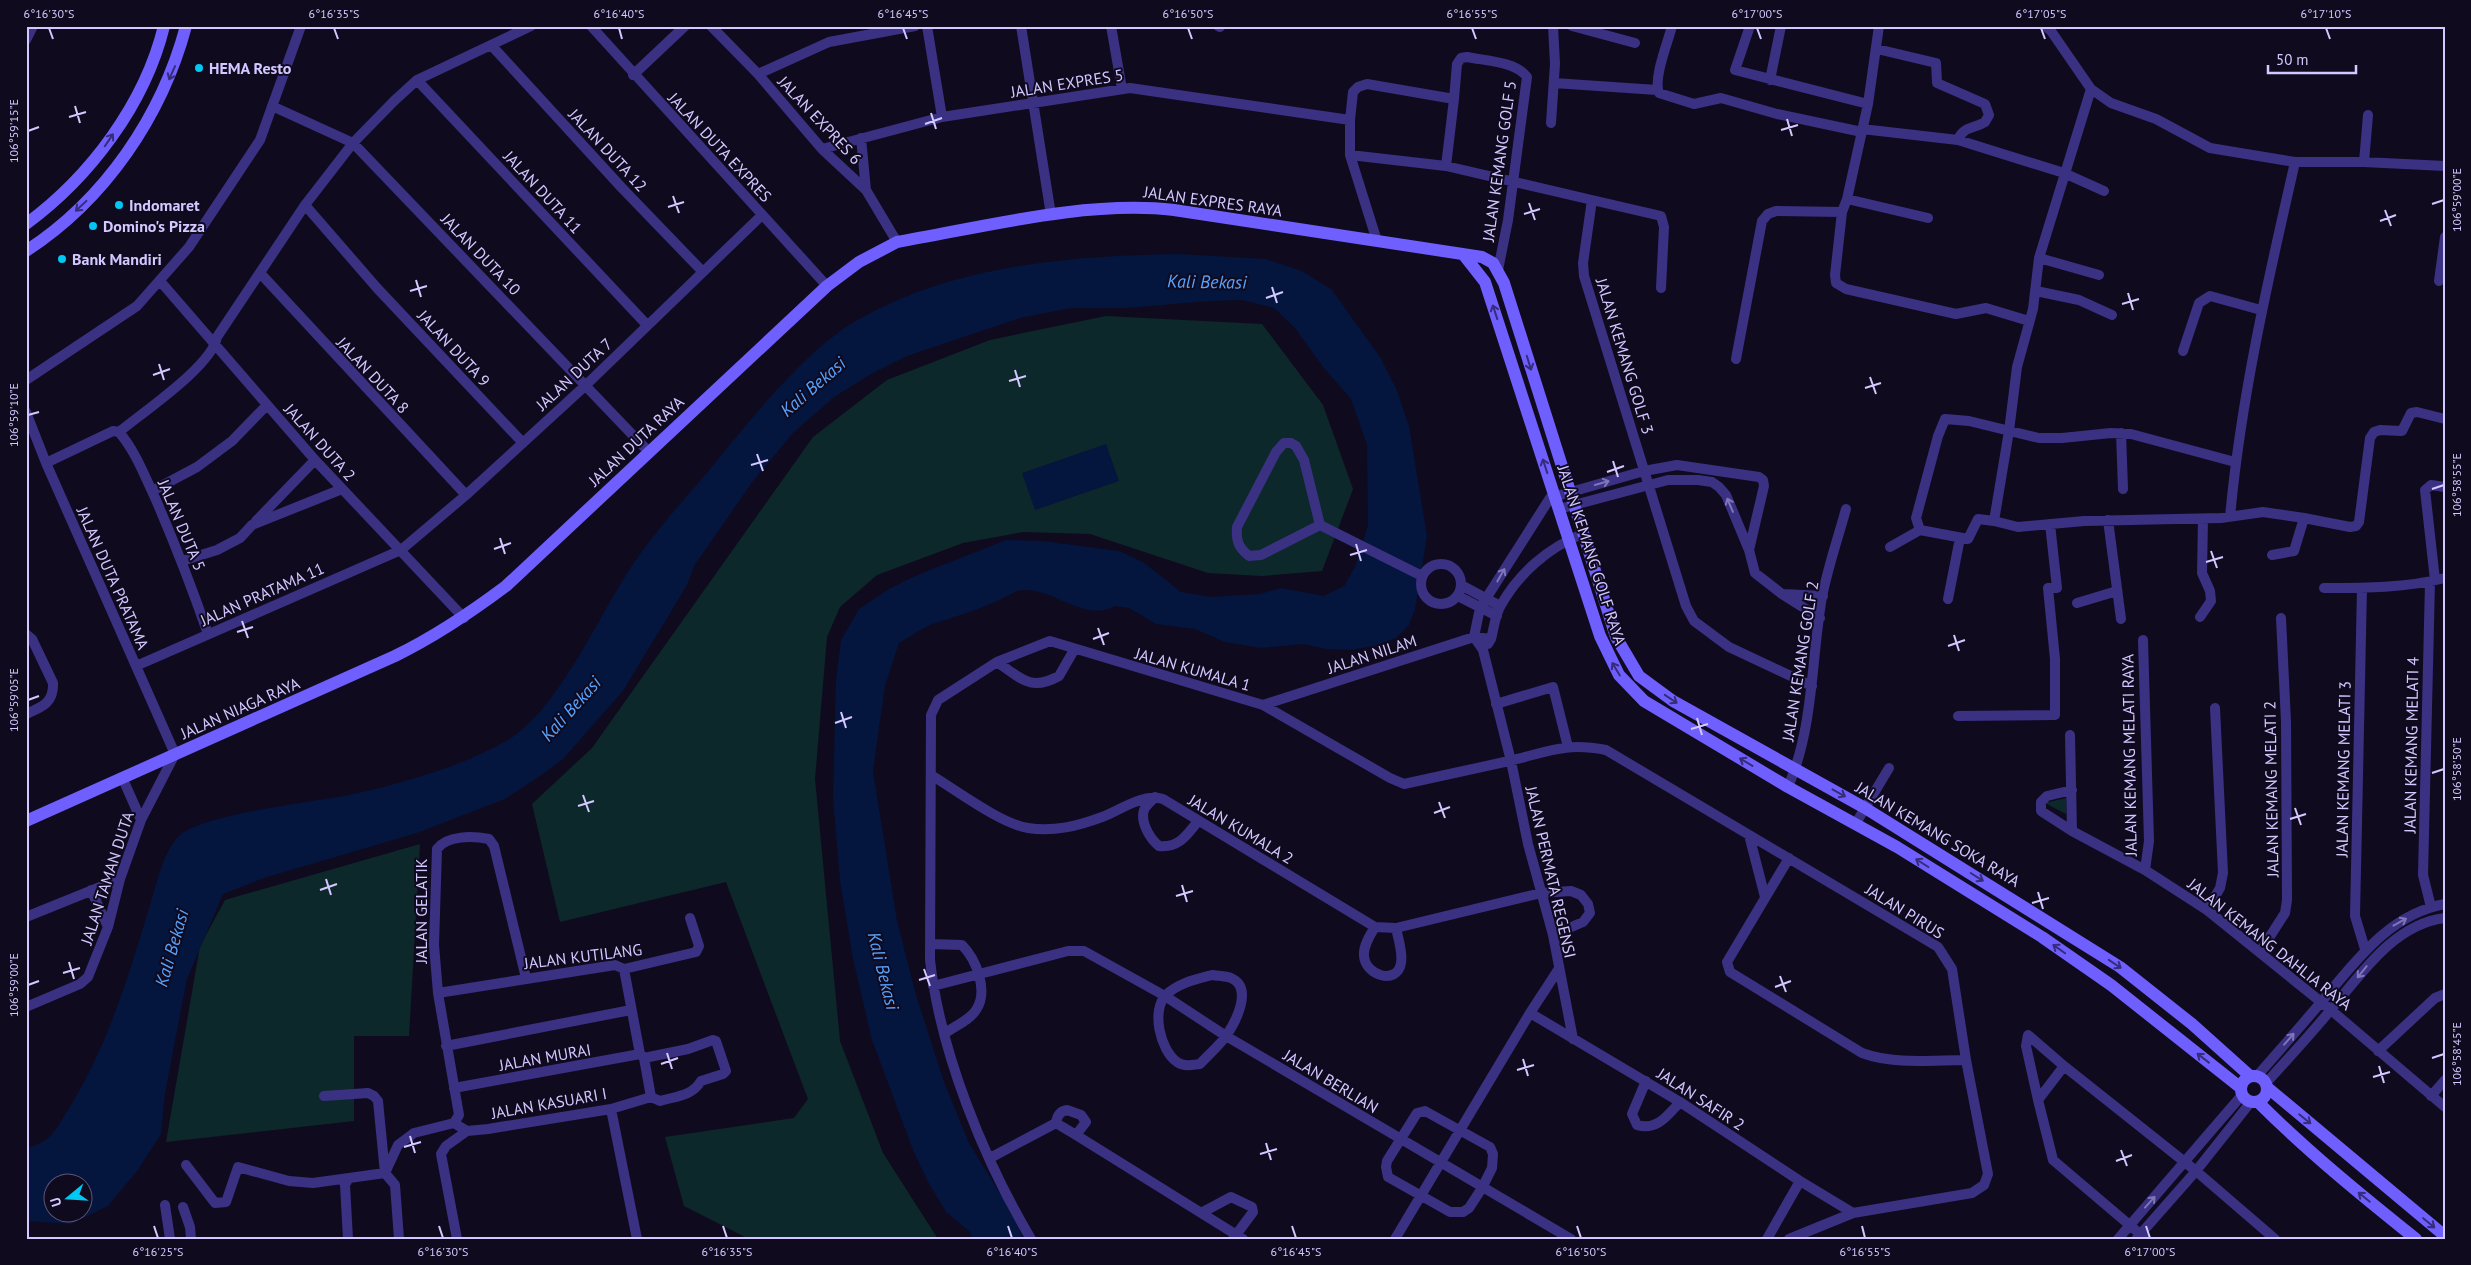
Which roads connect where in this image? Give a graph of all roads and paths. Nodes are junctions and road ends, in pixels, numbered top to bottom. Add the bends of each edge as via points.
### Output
1 (33, 26) edge
2 (164, 26) edge
3 (186, 26) edge
4 (301, 26) edge
5 (531, 26) edge
6 (591, 26) edge
7 (684, 26) edge
8 (711, 26) edge
9 (915, 26) edge
10 (927, 26) edge
11 (1021, 26) edge
12 (1111, 26) edge
13 (1553, 26) edge
14 (1572, 26) edge
15 (1672, 26) edge
16 (1750, 26) edge
17 (1781, 26) edge
18 (1879, 26) edge
19 (2045, 26) edge
20 (26, 40) edge
21 (1636, 43) dead end
22 (492, 46) junction
23 (1877, 49) junction
24 (758, 74) junction
25 (633, 75) junction
26 (418, 80) junction
27 (1770, 80) junction
28 (1554, 83) junction
29 (1122, 89) junction
30 (2091, 89) junction
31 (1657, 90) junction
32 (1454, 99) junction
33 (1034, 103) junction
34 (1868, 104) junction
35 (272, 106) junction
36 (2368, 115) dead end
37 (942, 117) junction
38 (1350, 120) junction
39 (1551, 123) dead end
40 (1862, 130) junction
41 (861, 138) junction
42 (1958, 140) junction
43 (353, 143) junction
44 (822, 149) junction
45 (1350, 155) junction
46 (2295, 162) junction
47 (2364, 162) junction
48 (1446, 166) junction
49 (2445, 166) edge
50 (2064, 174) junction
51 (1513, 182) junction
52 (866, 190) junction
53 (2104, 191) dead end
54 (1847, 199) junction
55 (1592, 200) junction
56 (306, 205) junction
57 (1842, 212) junction
58 (762, 215) junction
59 (1051, 215) junction
60 (1928, 218) dead end
61 (26, 224) edge
62 (2445, 237) edge
63 (1377, 241) junction
64 (897, 242) junction
65 (26, 251) edge
66 (1462, 254) junction
67 (2039, 258) junction
68 (1498, 270) junction
69 (703, 272) junction
70 (260, 273) junction
71 (2099, 275) dead end
72 (2439, 280) dead end
73 (160, 281) junction
74 (827, 286) junction
75 (1662, 288) dead end
76 (2036, 291) junction
77 (2261, 310) junction
78 (2112, 315) dead end
79 (2029, 321) junction
80 (647, 325) junction
81 (216, 346) junction
82 (2183, 351) dead end
83 (1736, 359) dead end
84 (26, 380) edge
85 (586, 385) junction
86 (266, 406) junction
87 (26, 412) edge
88 (2445, 419) edge
89 (2009, 431) junction
90 (119, 432) junction
91 (2121, 433) junction
92 (523, 443) junction
93 (648, 451) junction
94 (315, 460) junction
95 (2235, 462) junction
96 (46, 463) junction
97 (1644, 471) junction
98 (1724, 471) junction
99 (1648, 484) junction
100 (1719, 487) junction
101 (2445, 487) edge
102 (342, 489) junction
103 (2123, 489) dead end
104 (152, 491) junction
105 (1569, 492) junction
106 (466, 495) junction
107 (1555, 496) junction
108 (1573, 506) junction
109 (1559, 509) junction
110 (1846, 509) dead end
111 (2230, 517) junction
112 (2304, 518) junction
113 (2203, 519) junction
114 (1994, 520) junction
115 (2108, 520) junction
116 (2050, 524) junction
117 (252, 525) junction
118 (1323, 526) junction
119 (1920, 530) junction
120 (1582, 534) junction
121 (1960, 538) junction
122 (1569, 539) junction
123 (1890, 547) dead end
124 (401, 550) junction
125 (1749, 550) junction
126 (2272, 555) dead end
127 (182, 561) junction
128 (1422, 576) junction
129 (2436, 580) edge
130 (2324, 588) dead end
131 (2362, 588) junction
132 (1459, 590) junction
133 (2117, 591) junction
134 (1782, 594) junction
135 (1602, 596) junction
136 (1823, 596) junction
137 (1486, 598) junction
138 (1948, 599) dead end
139 (1588, 600) junction
140 (2077, 602) dead end
141 (1480, 608) junction
142 (1498, 611) junction
143 (2200, 617) dead end
144 (464, 618) junction
145 (1820, 618) junction
146 (2281, 618) dead end
147 (2121, 619) dead end
148 (26, 634) edge
149 (208, 634) junction
150 (1474, 637) junction
151 (1491, 639) junction
152 (2143, 640) dead end
153 (1074, 650) junction
154 (1482, 650) junction
155 (997, 662) junction
156 (136, 666) junction
157 (1812, 686) junction
158 (1496, 704) junction
159 (1263, 705) junction
160 (2215, 708) dead end
161 (26, 714) edge
162 (1958, 716) dead end
163 (2070, 735) dead end
164 (1568, 747) junction
165 (175, 754) junction
166 (1511, 761) junction
167 (1889, 768) dead end
168 (1796, 769) junction
169 (931, 775) junction
170 (122, 777) junction
171 (1788, 787) junction
172 (2072, 790) junction
173 (1155, 797) junction
174 (1865, 808) junction
175 (141, 820) junction
176 (1198, 820) junction
177 (26, 821) edge
178 (1856, 823) junction
179 (2072, 831) junction
180 (1750, 835) junction
181 (1788, 858) junction
182 (2145, 870) junction
183 (120, 879) junction
184 (91, 890) junction
185 (1541, 893) junction
186 (1765, 897) junction
187 (2445, 904) edge
188 (2432, 907) junction
189 (2207, 910) junction
190 (26, 916) edge
191 (690, 918) dead end
192 (2445, 918) edge
193 (108, 927) junction
194 (1375, 927) junction
195 (1396, 928) junction
196 (1553, 935) junction
197 (930, 944) junction
198 (2366, 949) junction
199 (2260, 952) junction
200 (624, 969) junction
201 (1558, 970) junction
202 (980, 973) junction
203 (526, 978) junction
204 (933, 986) junction
205 (438, 993) junction
206 (2445, 994) edge
207 (1165, 996) junction
208 (2321, 1002) junction
209 (26, 1007) edge
210 (632, 1010) junction
211 (2331, 1010) junction
212 (1530, 1013) junction
213 (944, 1034) junction
214 (1226, 1036) junction
215 (1572, 1039) junction
216 (446, 1046) junction
217 (2378, 1051) junction
218 (642, 1056) junction
219 (1966, 1060) junction
220 (2064, 1066) junction
221 (2445, 1080) edge
222 (1646, 1081) junction
223 (2260, 1081) junction
224 (454, 1088) junction
225 (324, 1096) dead end
226 (2431, 1096) junction
227 (652, 1097) junction
228 (2248, 1097) junction
229 (2038, 1100) junction
230 (1680, 1102) junction
231 (2445, 1107) edge
232 (611, 1109) junction
233 (454, 1123) junction
234 (1056, 1123) junction
235 (1461, 1130) junction
236 (467, 1131) junction
237 (1076, 1135) junction
238 (1400, 1139) junction
239 (990, 1158) junction
240 (1440, 1162) junction
241 (2185, 1162) junction
242 (186, 1165) dead end
243 (2196, 1171) junction
244 (385, 1173) junction
245 (348, 1179) junction
246 (1800, 1181) junction
247 (1482, 1188) junction
248 (1422, 1196) junction
249 (165, 1205) dead end
250 (183, 1208) dead end
251 (1201, 1213) junction
252 (1853, 1213) junction
253 (2129, 1225) junction
254 (2445, 1236) edge
255 (1237, 1237) edge
256 (2141, 1237) edge
257 (170, 1239) edge
258 (191, 1239) edge
259 (348, 1239) edge
260 (399, 1239) edge
261 (457, 1239) edge
262 (637, 1239) edge
263 (1031, 1239) edge
264 (1395, 1239) edge
265 (1571, 1239) edge
266 (1767, 1239) edge
267 (1789, 1239) edge
268 (2118, 1239) edge
269 (2275, 1239) edge
270 (2416, 1239) edge

1 - 20 street
61 -> 2 street via 57,199 97,158 144,79
3 -> 65 street via 178,57 162,95 134,141 106,180 66,221
4 - 35 street
5 - 22 street
6 - 25 street, JALAN DUTA EXPRES
7 - 25 street
8 - 24 street, JALAN EXPRES 6
9 - 24 street via 829,42
10 - 37 street
11 - 33 street
12 - 29 street
13 - 28 street
14 - 21 street
15 - 31 street
16 - 27 street via 1735,70
17 - 27 street
18 - 23 street
19 - 30 street
22 - 26 street
22 - 69 street, JALAN DUTA 12
23 - 34 street
23 - 42 street via 1936,63 1937,84 1985,104 1989,115 1985,122 1965,129
24 - 44 street, JALAN EXPRES 6
25 - 58 street, JALAN DUTA EXPRES
26 - 43 street
26 - 80 street, JALAN DUTA 11
27 - 34 street
28 - 31 street
28 - 39 street
29 - 33 street, JALAN EXPRES 5
29 - 38 street, JALAN EXPRES 5 via 1138,88
30 - 46 street via 2111,102 2156,119 2210,148
30 - 50 street
31 - 40 street via 1665,96 1694,104 1721,98 1777,114
32 - 38 street via 1366,84 1353,92
32 - 48 street
32 - 51 street, JALAN KEMANG GOLF 5 via 1457,64 1461,58 1504,65 1521,70 1527,77
33 - 37 street, JALAN EXPRES 5
33 - 59 street
34 - 40 street
35 - 43 street, JALAN DUTA 10
35 - 73 street via 260,140 189,247
36 - 47 street
37 - 41 street, JALAN EXPRES 5
38 - 45 street
40 - 42 street
40 - 54 street
41 - 44 street, JALAN EXPRES 5
41 - 52 street
42 - 50 street
43 - 56 street
43 - 85 street, JALAN DUTA 10
44 - 52 street, JALAN EXPRES 6
45 - 48 street
45 - 63 street
46 - 47 street
46 - 77 street
47 - 49 street
48 - 51 street
50 - 53 street
50 - 67 street
51 - 55 street
51 - 68 street, JALAN KEMANG GOLF 5
52 - 64 street, JALAN EXPRES 6
54 - 57 street
54 - 60 street
55 - 75 street via 1661,216 1664,227
55 - 97 street, JALAN KEMANG GOLF 3 via 1584,276
56 - 70 street
56 - 92 street, JALAN DUTA 9 via 377,288
57 - 79 street via 1834,275 1836,283 1846,289 1956,314 1986,308
57 - 83 street via 1776,211 1762,221
58 - 69 street, JALAN DUTA 7
58 - 74 street, JALAN DUTA EXPRES
59 - 63 street, JALAN EXPRES RAYA via 1153,207
59 - 64 street, JALAN EXPRES RAYA
62 - 72 street
63 - 66 street, JALAN EXPRES RAYA
64 - 74 street, JALAN EXPRES RAYA via 859,262
66 - 68 street, JALAN EXPRES RAYA via 1489,260
107 -> 66 street, JALAN KEMANG GOLF RAYA via 1485,282
67 - 71 street
67 - 76 street
68 -> 105 street, JALAN KEMANG GOLF RAYA
69 - 80 street, JALAN DUTA 7
70 - 81 street via 217,337
70 - 106 street, JALAN DUTA 8
73 - 81 street, JALAN DUTA 2
73 - 84 street via 137,306
74 - 93 street, JALAN DUTA RAYA
76 - 78 street via 2079,300
76 - 79 street
77 - 82 street via 2210,296 2204,298 2199,303
77 - 95 street
79 - 89 street via 2016,367
80 - 85 street, JALAN DUTA 7
81 - 86 street, JALAN DUTA 2
81 - 90 street via 180,383
85 - 92 street, JALAN DUTA 7
85 - 93 street, JALAN DUTA 10
86 - 94 street, JALAN DUTA 2
86 - 104 street via 232,441 198,468
87 - 96 street, JALAN DUTA PRATAMA
88 - 112 street via 2411,413 2402,431 2374,432 2370,438 2356,526 2344,527
89 - 91 street via 2039,438
89 - 114 street
89 - 119 street via 1969,421 1943,421 1916,518
90 - 96 street via 113,431
90 - 104 street, JALAN DUTA 5 via 132,450
91 - 95 street
91 - 103 street
92 - 106 street, JALAN DUTA 7
93 - 144 street, JALAN DUTA RAYA via 506,586
94 - 102 street, JALAN DUTA 2
94 - 117 street
95 - 111 street
96 - 156 street, JALAN DUTA PRATAMA
97 - 98 street via 1677,465
97 - 99 street, JALAN KEMANG GOLF 3
105 -> 97 street
98 - 100 street
98 - 125 street via 1759,477 1764,482
99 - 100 street via 1681,479 1712,482
99 - 108 street
99 - 157 street, JALAN KEMANG GOLF 3 via 1686,606 1694,621 1729,646
125 -> 100 street via 1726,495
101 - 129 street, JALAN KEMANG MELATI 4 via 2431,485 2425,490
102 - 117 street
102 - 124 street, JALAN DUTA 2
104 - 127 street, JALAN DUTA 5
105 - 107 street
105 - 108 street, JALAN KEMANG GOLF RAYA
106 - 124 street, JALAN DUTA 7
107 - 109 street, JALAN KEMANG GOLF RAYA
137 -> 107 street via 1547,501
108 - 109 street
108 - 120 street, JALAN KEMANG GOLF RAYA
109 - 122 street, JALAN KEMANG GOLF RAYA
110 - 136 street, JALAN KEMANG GOLF 2
111 - 112 street via 2263,512
111 - 113 street
112 - 126 street via 2294,552
113 - 115 street
113 - 143 street via 2202,573 2212,601
114 - 116 street via 2018,527
114 - 121 street via 1978,519 1968,538
115 - 116 street
115 - 133 street
116 - 162 street via 2057,588 2048,588 2055,659 2055,715
117 - 127 street via 240,538 217,550
118 - 118 street via 1260,555 1249,556 1239,548 1237,527 1276,452 1284,443 1290,443 1300,452
118 - 128 street
119 - 121 street
119 - 123 street
120 - 122 street
120 - 135 street, JALAN KEMANG GOLF RAYA
121 - 138 street
122 - 139 street, JALAN KEMANG GOLF RAYA
122 - 142 street via 1535,562
124 - 144 street, JALAN DUTA 2
124 - 149 street, JALAN PRATAMA 11
125 - 134 street via 1755,573
127 - 149 street, JALAN DUTA 5
128 - 132 street via 1434,565 1446,565 1457,572
128 - 132 street via 1421,591 1435,604 1448,604
129 - 131 street
129 - 188 street, JALAN KEMANG MELATI 4 via 2422,875
130 - 131 street
131 - 198 street, JALAN KEMANG MELATI 3 via 2355,916
132 - 137 street
132 - 141 street
133 - 140 street
133 - 147 street
134 - 136 street
134 - 145 street
135 - 139 street
135 -> 168 street, JALAN KEMANG GOLF RAYA via 1616,637 1639,676 1672,701
136 - 145 street, JALAN KEMANG GOLF 2
137 - 141 street
137 - 142 street
171 -> 139 street, JALAN KEMANG GOLF RAYA via 1644,701 1629,688 1608,657
141 - 142 street
141 - 150 street
142 - 151 street
144 - 165 street, JALAN NIAGA RAYA via 410,649
145 - 157 street, JALAN KEMANG GOLF 2
146 - 199 street, JALAN KEMANG MELATI 2 via 2286,722 2287,900 2285,913
148 - 161 street via 32,639 54,689 47,704
149 - 156 street, JALAN PRATAMA 11
150 - 151 street, JALAN NILAM
150 - 154 street, JALAN PERMATA REGENSI
150 - 159 street, JALAN NILAM
151 - 154 street
152 - 182 street, JALAN KEMANG MELATI RAYA via 2148,841
153 - 155 street, JALAN KUMALA 1 via 1047,642
153 - 155 street via 1059,676 1035,684 1028,683
153 - 159 street, JALAN KUMALA 1
154 - 158 street, JALAN PERMATA REGENSI
155 - 169 street, JALAN KUMALA 1 via 938,700 932,708
156 - 165 street, JALAN DUTA PRATAMA
157 - 168 street, JALAN KEMANG GOLF 2
158 - 164 street via 1553,687
158 - 166 street, JALAN PERMATA REGENSI
159 - 166 street, JALAN KUMALA 1 via 1404,784
160 - 189 street via 2223,873 2220,888
163 - 172 street
164 - 166 street, JALAN PIRUS
164 - 180 street, JALAN PIRUS via 1584,745 1606,750
165 - 170 street, JALAN NIAGA RAYA
165 - 175 street, JALAN TAMAN DUTA
166 - 185 street, JALAN PERMATA REGENSI
167 - 174 street
168 - 171 street, JALAN KEMANG GOLF 2
168 -> 174 street, JALAN KEMANG SOKA RAYA
169 - 173 street via 1012,824 1039,829 1065,829
169 - 197 street
170 - 175 street
170 - 177 street, JALAN NIAGA RAYA
171 - 178 street, JALAN KEMANG SOKA RAYA
172 - 179 street
172 - 179 street, JALAN KEMANG DAHLIA RAYA via 2047,796 2039,808 2044,815
173 - 176 street, JALAN KUMALA 2
173 - 176 street via 1145,809 1143,818 1147,830 1160,846 1175,845 1186,837
174 - 178 street
174 -> 223 street, JALAN KEMANG SOKA RAYA via 2120,966
175 - 183 street, JALAN TAMAN DUTA
176 - 194 street, JALAN KUMALA 2
228 -> 178 street, JALAN KEMANG SOKA RAYA via 2111,985 2042,937
179 - 182 street, JALAN KEMANG DAHLIA RAYA
180 - 181 street, JALAN PIRUS
180 - 186 street
181 - 186 street
181 - 219 street, JALAN PIRUS via 1938,946 1952,969
182 - 189 street, JALAN KEMANG DAHLIA RAYA
183 - 184 street
183 - 193 street, JALAN TAMAN DUTA
184 - 190 street
184 - 193 street
185 - 195 street, JALAN KUMALA 2
185 - 196 street, JALAN PERMATA REGENSI
185 - 196 street, JALAN KUMALA 2 via 1570,891 1581,895 1588,904 1590,913 1583,922
186 - 219 street via 1727,962 1730,972 1875,1058
187 - 188 street
198 -> 188 street via 2390,927
189 - 199 street, JALAN KEMANG DAHLIA RAYA
191 - 200 street, JALAN KUTILANG via 699,946 696,952
192 -> 211 street via 2414,929 2393,942 2368,964
193 - 209 street, JALAN TAMAN DUTA via 88,977 80,984
194 - 195 street, JALAN KUMALA 2
194 - 195 street via 1363,955 1366,965 1377,975 1388,977 1401,964
196 - 201 street, JALAN PERMATA REGENSI
197 - 202 street via 962,944
197 - 204 street
198 - 208 street
199 - 208 street, JALAN KEMANG DAHLIA RAYA
200 - 203 street, JALAN KUTILANG via 615,965
200 - 210 street
201 - 212 street, JALAN PERMATA REGENSI
201 - 215 street
202 - 204 street
202 - 207 street, JALAN BERLIAN via 1077,949
202 - 213 street via 980,1003 975,1012
203 - 205 street, JALAN KUTILANG
203 - 205 street, JALAN GELATIK via 494,846 489,838 450,840 440,844 436,850 434,945
204 - 213 street
205 - 216 street
206 - 217 street via 2435,998
207 - 214 street, JALAN BERLIAN
207 - 214 street via 1158,1012 1160,1028 1168,1052 1177,1062 1187,1066 1200,1064
207 - 214 street via 1182,985 1212,975 1232,978 1240,986 1243,998
208 - 211 street, JALAN KEMANG DAHLIA RAYA
223 -> 208 street
210 - 216 street
210 - 218 street
211 - 217 street, JALAN KEMANG DAHLIA RAYA
211 - 223 street
212 - 215 street, JALAN SAFIR 2
212 - 235 street, JALAN PERMATA REGENSI
213 - 239 street
214 - 238 street, JALAN BERLIAN
215 - 222 street, JALAN SAFIR 2
216 - 224 street
217 - 226 street, JALAN KEMANG DAHLIA RAYA
218 - 224 street, JALAN MURAI
218 - 227 street
218 - 227 street, JALAN MURAI via 688,1049 712,1040 716,1042 726,1071 701,1081 691,1092 660,1101
219 - 252 street, JALAN PIRUS via 1988,1174 1984,1185 1972,1193
220 - 229 street
220 - 229 street via 2028,1035 2026,1046
220 - 241 street
221 - 226 street
222 - 230 street, JALAN SAFIR 2
222 - 230 street via 1632,1114 1637,1125 1658,1125
223 - 228 street via 2244,1081
223 - 228 street via 2263,1099
223 -> 254 street, JALAN KEMANG SOKA RAYA
224 - 233 street via 459,1115
225 - 244 street via 374,1096 378,1102
226 - 231 street, JALAN KEMANG DAHLIA RAYA
227 - 232 street, JALAN KASUARI I
228 - 241 street
228 - 243 street
270 -> 228 street, JALAN KEMANG SOKA RAYA
229 - 253 street via 2053,1160
230 - 246 street, JALAN SAFIR 2
232 - 236 street, JALAN KASUARI I
232 - 262 street
233 - 236 street
233 - 244 street via 414,1134 398,1145
234 - 237 street
234 - 237 street via 1064,1110 1081,1115 1086,1122
234 - 239 street
235 - 238 street via 1423,1111 1417,1113
235 - 240 street, JALAN PERMATA REGENSI
235 - 247 street via 1487,1144 1494,1154 1492,1168
236 - 261 street via 446,1146 441,1154
237 - 251 street
238 - 240 street, JALAN BERLIAN
238 - 248 street via 1386,1167 1388,1176
239 - 263 street
240 - 247 street, JALAN BERLIAN
240 - 248 street, JALAN PERMATA REGENSI
241 - 243 street
253 -> 241 street
242 - 245 street via 215,1203 226,1202 238,1167 289,1181 314,1183
243 - 256 street
243 - 269 street
244 - 245 street
244 - 260 street via 394,1185
245 - 259 street via 345,1185
246 - 252 street, JALAN SAFIR 2
246 - 266 street
247 - 248 street via 1463,1212 1443,1210
247 - 265 street, JALAN BERLIAN
248 - 264 street, JALAN PERMATA REGENSI
249 - 257 street
250 - 258 street
251 - 255 street
251 - 255 street via 1230,1197 1252,1207 1253,1212
252 - 267 street, JALAN PIRUS
253 - 256 street
253 - 268 street

